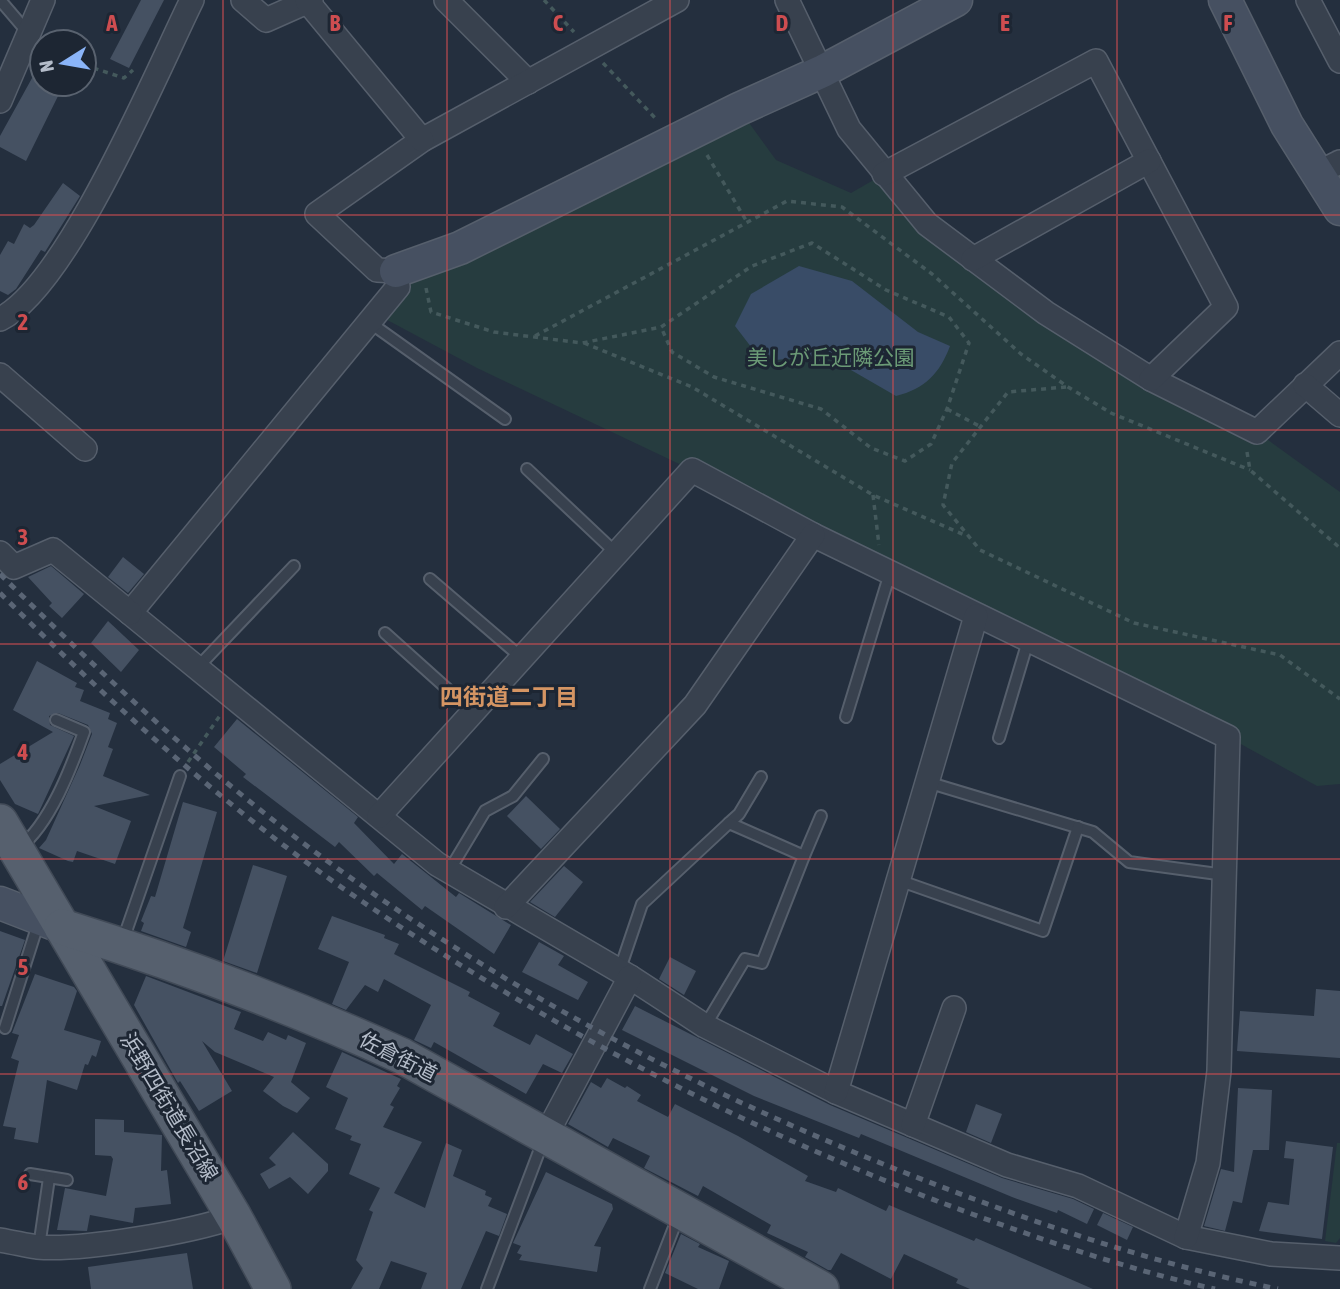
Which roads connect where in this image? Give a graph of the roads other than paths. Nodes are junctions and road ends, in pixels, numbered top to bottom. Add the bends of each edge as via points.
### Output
1 (0, 0) edge
2 (43, 0) edge
3 (192, 0) edge
4 (243, 0) edge
5 (446, 0) edge
6 (677, 0) edge
7 (787, 0) edge
8 (956, 0) edge
9 (1225, 0) edge
10 (1308, 0) edge
11 (309, 1) edge
12 (33, 28) edge
13 (28, 34) edge
14 (28, 40) edge
15 (1340, 61) edge
16 (823, 71) junction
17 (528, 82) junction
18 (0, 101) edge
19 (422, 139) junction
20 (1149, 162) junction
21 (1328, 168) edge
22 (884, 174) junction
23 (1340, 209) edge
24 (973, 259) junction
25 (408, 266) junction
26 (0, 320) edge
27 (369, 322) junction
28 (1340, 353) edge
29 (0, 375) edge
30 (1151, 379) junction
31 (1305, 385) junction
32 (1340, 415) edge
33 (505, 419) dead end
34 (85, 449) dead end
35 (527, 469) dead end
36 (813, 535) junction
37 (0, 553) edge
38 (617, 554) junction
39 (294, 566) dead end
40 (886, 571) junction
41 (430, 579) dead end
42 (130, 613) junction
43 (976, 615) junction
44 (385, 633) dead end
45 (1028, 641) junction
46 (522, 658) junction
47 (198, 667) junction
48 (473, 712) junction
49 (846, 717) dead end
50 (55, 720) dead end
51 (999, 738) dead end
52 (543, 759) dead end
53 (180, 776) road end
54 (761, 777) dead end
55 (927, 782) junction
56 (379, 816) junction
57 (821, 816) dead end
58 (729, 822) junction
59 (1077, 827) junction
60 (8, 836) edge
61 (804, 856) junction
62 (449, 871) junction
63 (1225, 875) junction
64 (898, 880) junction
65 (0, 903) edge
66 (506, 906) junction
67 (51, 922) junction
68 (121, 945) junction
69 (625, 974) junction
70 (954, 1008) dead end
71 (705, 1026) junction
72 (5, 1028) dead end
73 (836, 1092) junction
74 (913, 1125) junction
75 (545, 1137) junction
76 (30, 1174) dead end
77 (49, 1178) junction
78 (67, 1180) dead end
79 (680, 1212) junction
80 (234, 1217) junction
81 (1186, 1237) junction
82 (0, 1240) edge
83 (39, 1247) junction
84 (1340, 1258) edge
85 (273, 1289) edge
86 (487, 1289) edge
87 (650, 1289) edge
88 (821, 1289) edge

1 - 13 lane
2 - 12 street
3 - 26 street via 76,234 18,311
4 - 11 street via 266,20
5 - 17 street
6 - 17 street
7 - 16 street
8 - 16 street
9 - 21 street via 1287,125
10 - 15 street
11 - 19 street
14 - 18 street
16 - 22 street via 849,129
16 - 25 street via 689,143 472,243
17 - 19 street
19 - 25 street via 317,214 377,270
20 - 22 street via 1096,61
20 - 24 street
20 - 30 street via 1226,307
21 - 23 street
22 - 24 street via 927,224
24 - 30 street via 1046,313
25 - 27 street via 398,287
27 - 33 lane
27 - 42 street
28 - 31 street
29 - 34 street
30 - 31 street via 1257,432
31 - 32 street
35 - 38 lane
36 - 38 street via 692,470
36 - 40 street
36 - 66 street via 695,705
37 - 42 street via 13,567 53,550
38 - 46 street
39 - 47 lane
40 - 43 street
40 - 49 lane
41 - 46 lane
42 - 47 street
43 - 45 street
43 - 55 street
44 - 48 lane
45 - 51 lane
45 - 63 street via 1228,737
46 - 48 street
47 - 56 street
48 - 56 street
50 - 60 lane via 84,732 70,773 35,836
52 - 62 lane via 513,796 485,811
53 - 68 lane
54 - 58 lane via 739,814
55 - 59 lane
55 - 64 street
56 - 62 street
57 - 61 lane
58 - 61 lane
58 - 69 lane via 642,904
59 - 63 lane via 1093,832 1129,862
59 - 64 lane via 1043,931
60 - 67 main road
61 - 71 lane via 762,963 745,959
62 - 66 street
63 - 81 street via 1219,1070 1208,1163
64 - 73 street
65 - 67 street
66 - 69 street
67 - 68 main road, 佐倉街道
67 - 72 lane via 39,927
67 - 80 main road, 浜野四街道長沼線
68 - 75 main road, 佐倉街道 via 365,1039
69 - 71 street
69 - 75 street
70 - 74 street
71 - 73 street
73 - 74 street
74 - 81 street via 1007,1165 1078,1186
75 - 79 main road, 佐倉街道
75 - 86 lane
76 - 77 lane
77 - 78 lane
77 - 83 lane
79 - 87 lane
79 - 88 main road, 佐倉街道
80 - 83 street via 148,1236
80 - 85 main road, 浜野四街道長沼線
81 - 84 street via 1271,1254
82 - 83 street

